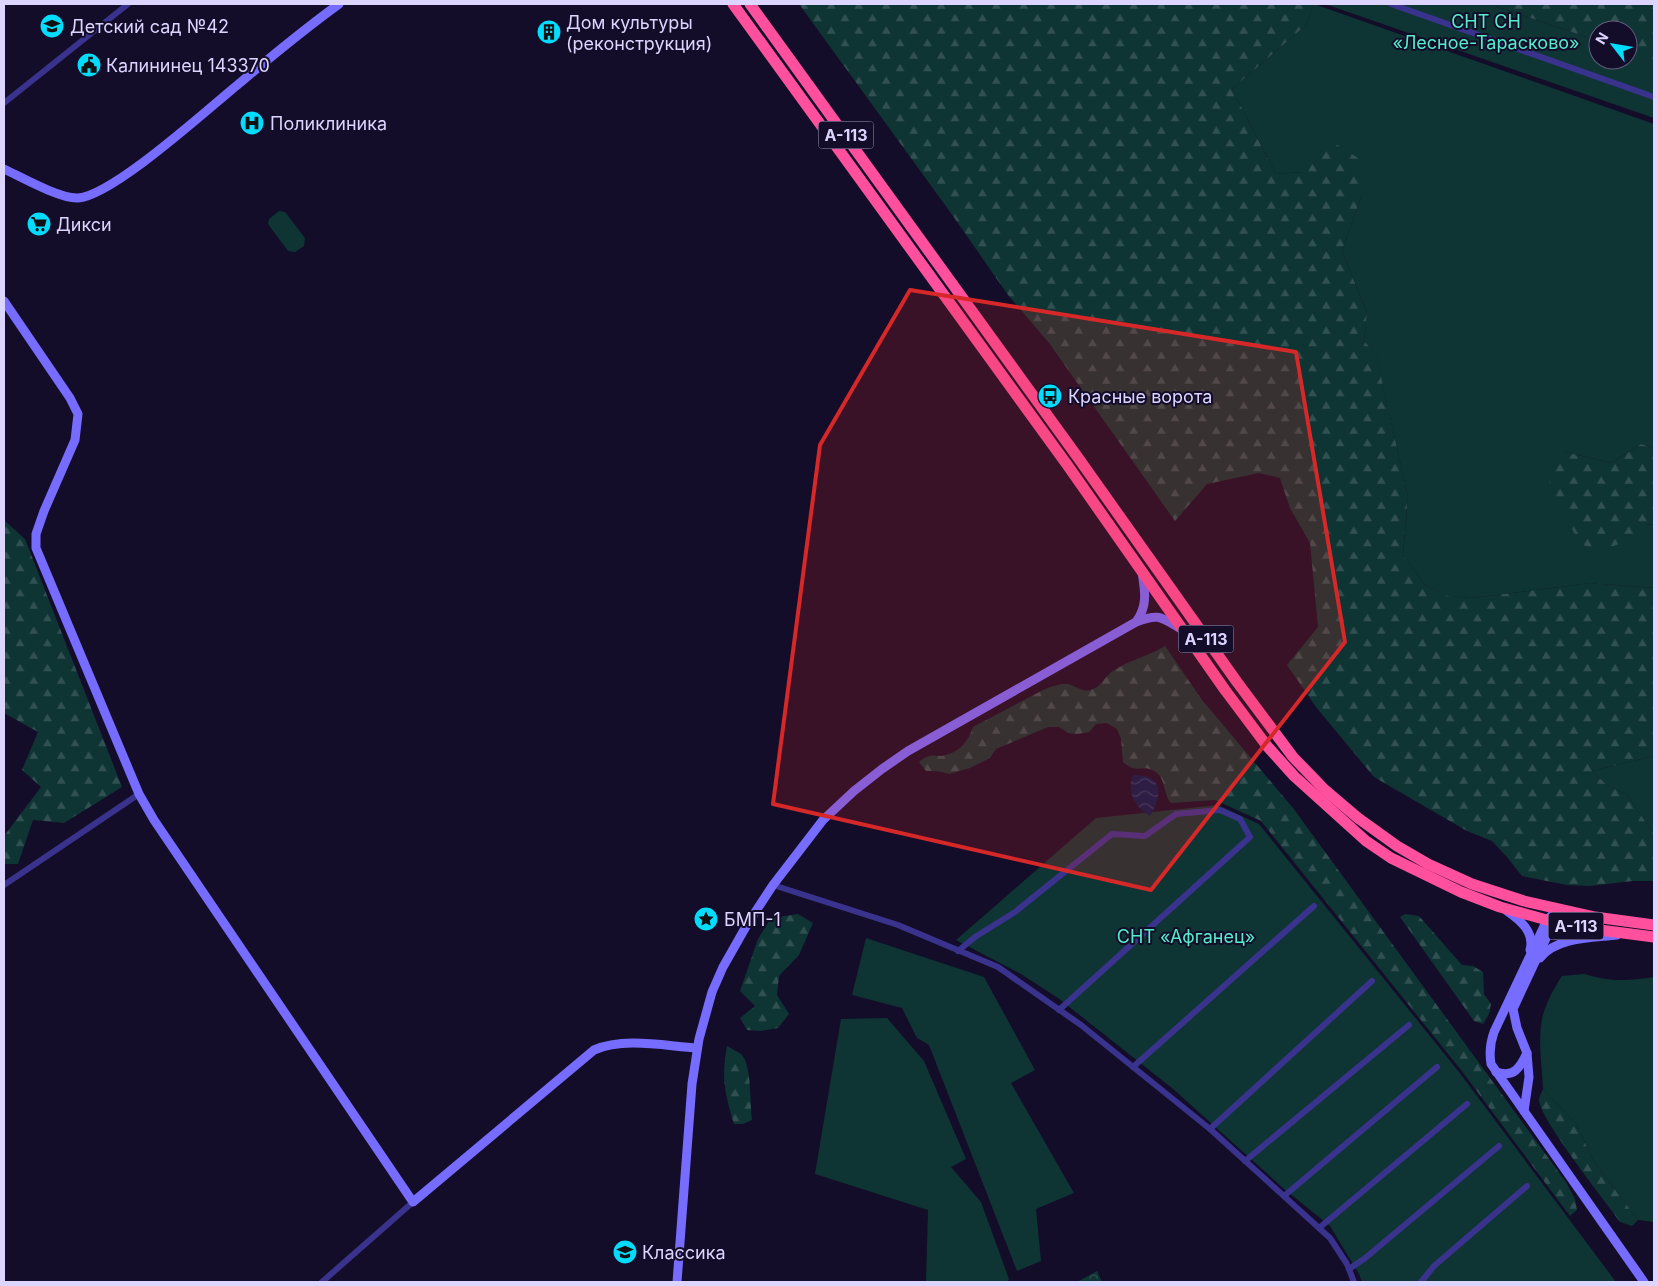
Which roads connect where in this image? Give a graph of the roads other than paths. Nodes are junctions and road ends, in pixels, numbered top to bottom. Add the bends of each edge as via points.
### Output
1 (128, 4) edge
2 (340, 4) edge
3 (734, 4) edge
4 (750, 4) edge
5 (1391, 4) edge
6 (1654, 97) edge
7 (4, 103) edge
8 (4, 169) edge
9 (4, 301) edge
10 (1141, 572) junction
11 (1136, 622) junction
12 (1182, 629) junction
13 (139, 794) junction
14 (4, 876) edge
15 (12, 879) junction
16 (4, 885) edge
17 (773, 885) junction
18 (1314, 906) dead end
19 (1500, 907) junction
20 (1553, 917) junction
21 (1654, 925) edge
22 (1631, 934) junction
23 (1654, 937) edge
24 (958, 951) junction
25 (1530, 964) junction
26 (1372, 981) dead end
27 (1059, 1010) junction
28 (1409, 1025) dead end
29 (697, 1048) junction
30 (1527, 1053) junction
31 (1133, 1067) junction
32 (1437, 1067) dead end
33 (1496, 1072) junction
34 (1467, 1104) dead end
35 (1524, 1111) junction
36 (1210, 1130) junction
37 (1499, 1146) dead end
38 (1245, 1161) junction
39 (1528, 1186) dead end
40 (1284, 1196) junction
41 (414, 1202) junction
42 (1319, 1228) junction
43 (1349, 1269) junction
44 (322, 1282) edge
45 (677, 1282) edge
46 (1354, 1282) edge
47 (1421, 1282) edge
48 (1644, 1282) edge

1 - 7 street
2 - 8 street via 305,29 174,138 108,186 80,198 72,198
3 - 10 highway, А-113
4 - 20 highway, А-113 via 1293,757 1325,790 1397,846 1428,864 1472,884 1524,901
5 - 6 street
9 - 13 street via 78,414 75,440 44,511 36,534 36,548
10 - 11 street via 1145,600
10 - 12 highway, А-113
11 - 12 street via 1154,616
11 - 17 street via 916,746 882,769 823,820
12 - 19 highway, А-113 via 1267,746 1351,829 1390,858
13 - 15 street
13 - 41 street
14 - 15 street
15 - 16 street
17 - 24 street via 898,925
17 - 29 street via 723,966 712,992
18 - 31 street
19 - 20 highway, А-113
19 - 25 street via 1527,929 1531,938
20 - 21 highway, А-113 via 1595,917
20 - 22 highway, А-113 via 1592,929
20 - 25 street
22 - 23 highway, А-113
22 - 25 street via 1578,939 1555,946
24 - 27 street via 998,967
24 - 27 street via 974,937 1015,912 1112,834 1145,836 1176,814 1220,810 1240,819 1250,837
25 - 30 street via 1513,1009
25 - 33 street via 1490,1043 1490,1064
26 - 36 street
27 - 31 street
28 - 38 street
29 - 41 street via 622,1043 594,1050
29 - 45 street
30 - 33 street via 1518,1069 1511,1074
30 - 35 street via 1530,1077
31 - 36 street
32 - 40 street
33 - 35 street
34 - 42 street
35 - 48 street
36 - 38 street
37 - 43 street
38 - 40 street
39 - 47 street via 1434,1266
40 - 42 street
41 - 44 street
42 - 43 street via 1330,1238
43 - 46 street

